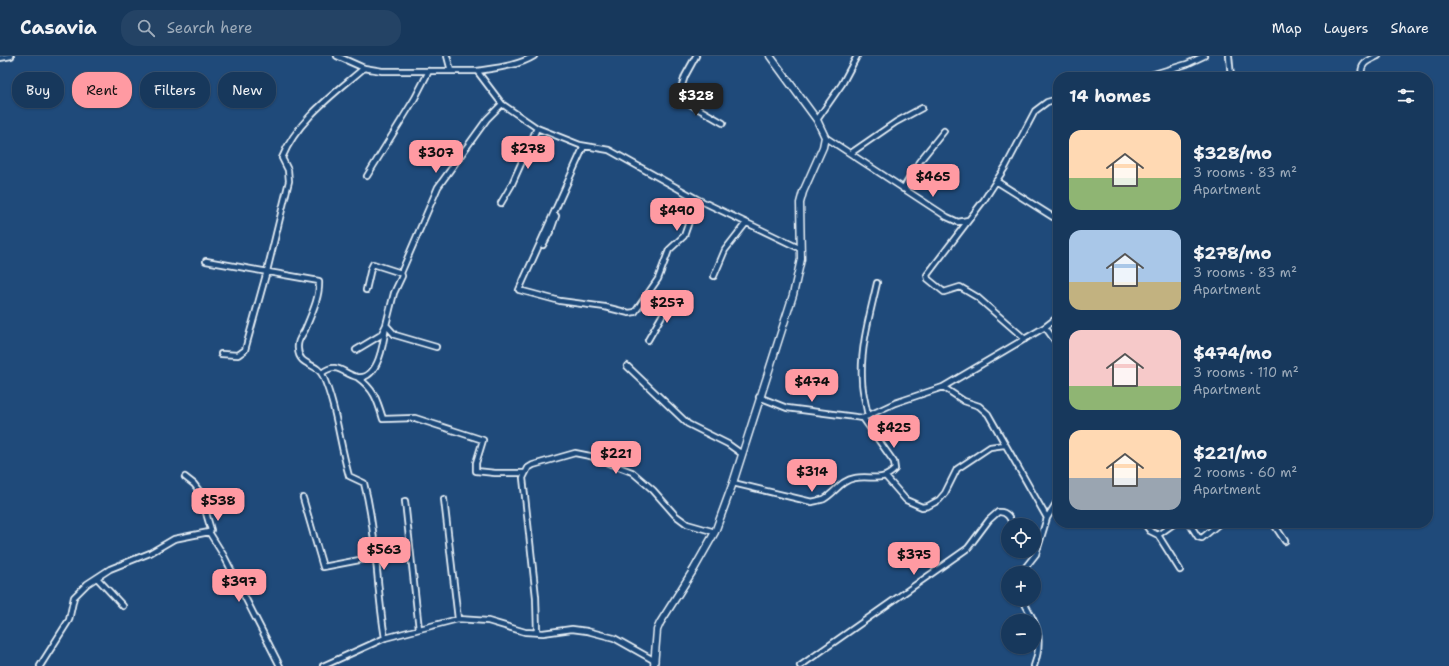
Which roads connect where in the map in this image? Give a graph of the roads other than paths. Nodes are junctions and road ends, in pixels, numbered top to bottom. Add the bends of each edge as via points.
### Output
1 (10, 56) edge
2 (337, 56) edge
3 (447, 56) edge
4 (534, 56) edge
5 (696, 56) edge
6 (770, 56) edge
7 (857, 56) edge
8 (1204, 56) edge
9 (1229, 56) edge
10 (1378, 56) edge
11 (0, 58) edge
12 (364, 68) junction
13 (429, 71) junction
14 (451, 71) junction
15 (477, 71) junction
16 (1161, 72) edge
17 (1231, 72) edge
18 (1361, 72) edge
19 (678, 97) junction
20 (1053, 100) edge
21 (676, 103) dead end
22 (502, 104) junction
23 (922, 108) dead end
24 (817, 120) junction
25 (723, 123) dead end
26 (537, 128) junction
27 (944, 131) dead end
28 (825, 137) junction
29 (584, 146) junction
30 (850, 153) junction
31 (367, 176) dead end
32 (996, 181) junction
33 (903, 189) junction
34 (697, 199) junction
35 (501, 203) dead end
36 (557, 214) dead end
37 (1053, 217) edge
38 (970, 219) junction
39 (746, 223) junction
40 (801, 249) junction
41 (206, 261) dead end
42 (530, 262) dead end
43 (267, 271) junction
44 (400, 273) junction
45 (714, 276) dead end
46 (877, 283) dead end
47 (366, 290) dead end
48 (671, 300) dead end
49 (1053, 321) edge
50 (386, 325) junction
51 (1045, 327) junction
52 (1053, 338) edge
53 (1025, 339) junction
54 (648, 340) dead end
55 (436, 347) dead end
56 (356, 350) dead end
57 (221, 354) dead end
58 (627, 366) dead end
59 (322, 373) junction
60 (357, 377) junction
61 (943, 387) junction
62 (759, 397) junction
63 (866, 417) junction
64 (1004, 445) junction
65 (742, 454) junction
66 (525, 473) junction
67 (185, 477) dead end
68 (886, 477) junction
69 (733, 483) junction
70 (303, 498) dead end
71 (444, 499) dead end
72 (405, 501) dead end
73 (1053, 508) edge
74 (1009, 518) edge
75 (1047, 518) junction
76 (1148, 528) edge
77 (1168, 528) edge
78 (1192, 528) edge
79 (1214, 528) edge
80 (1276, 528) edge
81 (209, 532) junction
82 (715, 532) junction
83 (1041, 534) edge
84 (1158, 535) junction
85 (1285, 541) dead end
86 (375, 557) junction
87 (1180, 570) dead end
88 (97, 578) junction
89 (122, 606) dead end
90 (1026, 606) edge
91 (458, 619) junction
92 (419, 629) junction
93 (537, 632) junction
94 (385, 638) junction
95 (655, 663) edge
96 (40, 666) edge
97 (280, 666) edge
98 (323, 666) edge
99 (800, 666) edge
100 (1034, 666) edge

1 - 11 street
2 - 12 street
3 - 14 street
4 - 15 street
5 - 19 street via 685,76
6 - 24 street
7 - 24 street via 842,84
8 - 16 street
9 - 17 street
10 - 18 street via 1363,64
12 - 13 street via 382,71
12 - 43 street via 313,114 285,150 282,158 288,170 289,181
13 - 14 street
13 - 31 street
14 - 15 street
15 - 22 street
19 - 21 street
19 - 25 street
20 - 32 street via 1035,110
22 - 26 street
22 - 44 street via 487,119 438,187
23 - 30 street
24 - 28 street
26 - 29 street
26 - 35 street via 512,186
27 - 33 street via 919,162
28 - 30 street
28 - 40 street via 800,203
29 - 34 street via 616,153
29 - 34 street via 519,290 560,301 635,312 658,279 669,250 684,236
30 - 33 street
32 - 37 street
32 - 38 street
33 - 38 street via 958,222
34 - 39 street
36 - 42 street via 551,230
38 - 53 street via 928,272 927,278 946,292 955,287 962,288 994,310
39 - 40 street
39 - 45 street via 726,250
40 - 62 street via 793,295
41 - 43 street
43 - 57 street via 245,350 238,355
43 - 59 street via 319,281 319,290 297,348 298,357 302,362 317,367
44 - 47 street via 373,264
44 - 50 street via 402,276 394,293
46 - 63 street via 867,327 862,368
48 - 54 street
49 - 51 street
50 - 55 street via 395,334
50 - 56 street via 381,335
50 - 60 street via 376,368 370,374
51 - 52 street
51 - 53 street
53 - 61 street
58 - 65 street via 688,424
59 - 60 street via 328,368 337,368
59 - 86 street via 331,393 349,476 364,483 370,505
60 - 66 street via 368,385 377,398 383,419 415,418 482,440 476,471 495,474
61 - 63 street via 895,403
61 - 64 street via 964,401 984,408
62 - 63 street via 787,408
62 - 65 street
63 - 68 street via 894,462 895,469
64 - 68 street via 990,447 957,470 945,493 928,506 922,507 906,500
64 - 75 street
65 - 69 street
66 - 82 street via 528,468 539,462 581,453 632,472 654,490 675,515 687,524
66 - 93 street via 523,478 536,597
67 - 81 street via 200,492 211,528
68 - 69 street via 854,478 840,485 823,499 812,502
69 - 82 street
70 - 86 street via 322,567
71 - 91 street
72 - 92 street
73 - 75 street
74 - 99 street via 1003,512 998,512 968,548
75 - 83 street
76 - 84 street
77 - 84 street
78 - 79 street via 1198,537 1202,538
80 - 85 street
81 - 88 street via 174,539 150,553 110,569
81 - 97 street via 224,556
82 - 95 street via 660,623 657,630
84 - 87 street
86 - 94 street
88 - 89 street
88 - 96 street via 82,588 74,598 69,620
90 - 100 street via 1038,630 1040,646
91 - 92 street
91 - 93 street via 488,621 525,632
92 - 94 street
93 - 95 street via 572,629 614,638
94 - 98 street

